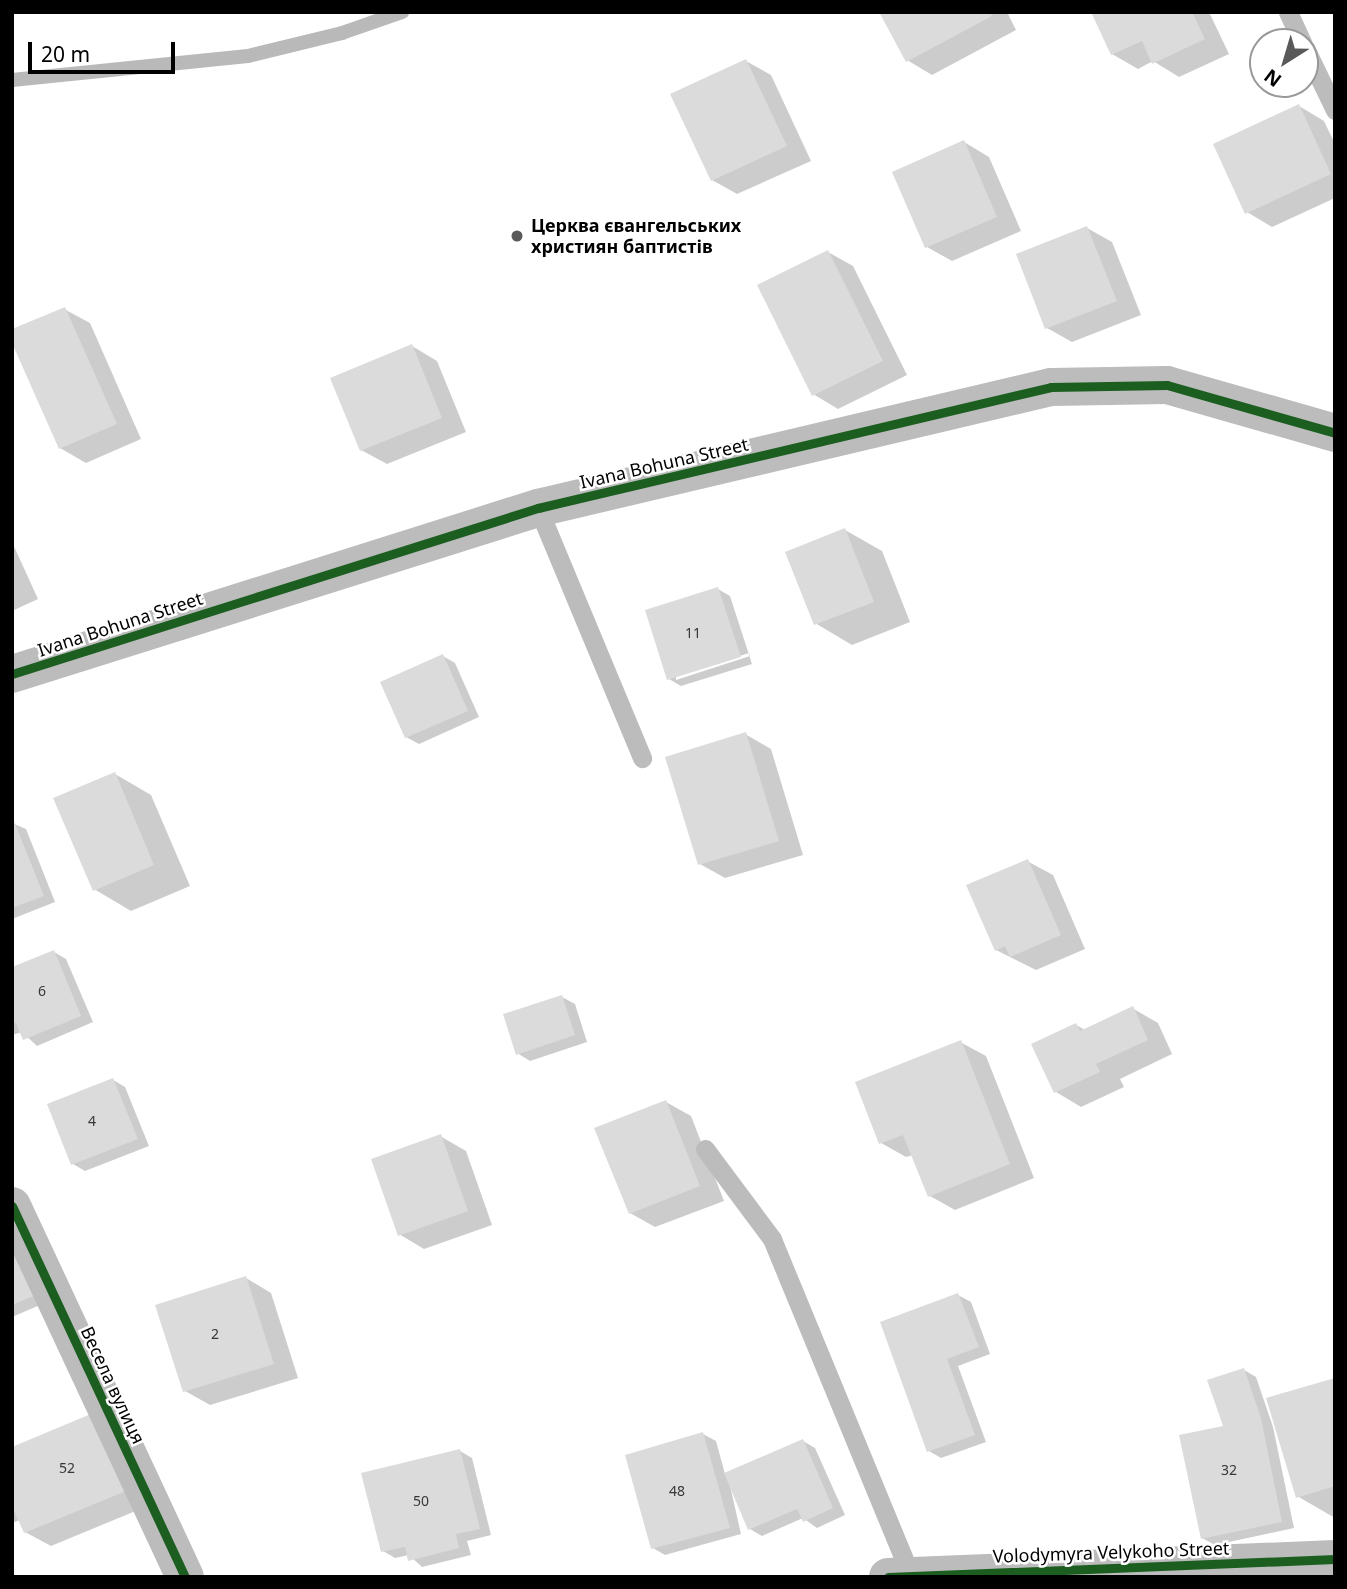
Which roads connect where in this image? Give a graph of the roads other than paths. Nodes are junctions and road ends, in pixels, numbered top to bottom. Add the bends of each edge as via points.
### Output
1 (1288, 12) edge
2 (1295, 28) edge
3 (1319, 77) edge
4 (1335, 110) edge
5 (1335, 433) edge
6 (538, 508) junction
7 (12, 674) edge
8 (642, 758) dead end
9 (705, 1149) dead end
10 (12, 1206) edge
11 (1335, 1559) edge
12 (911, 1576) edge
13 (185, 1577) edge
14 (888, 1577) edge

1 - 2 lane
3 - 4 lane
5 - 6 street, Ivana Bohuna Street via 1167,385 1051,387
6 - 7 street, Ivana Bohuna Street
6 - 8 lane
9 - 12 lane via 772,1239
10 - 13 street, Весела вулиця
11 - 12 street, Volodymyra Velykoho Street
12 - 14 street, Volodymyra Velykoho Street

